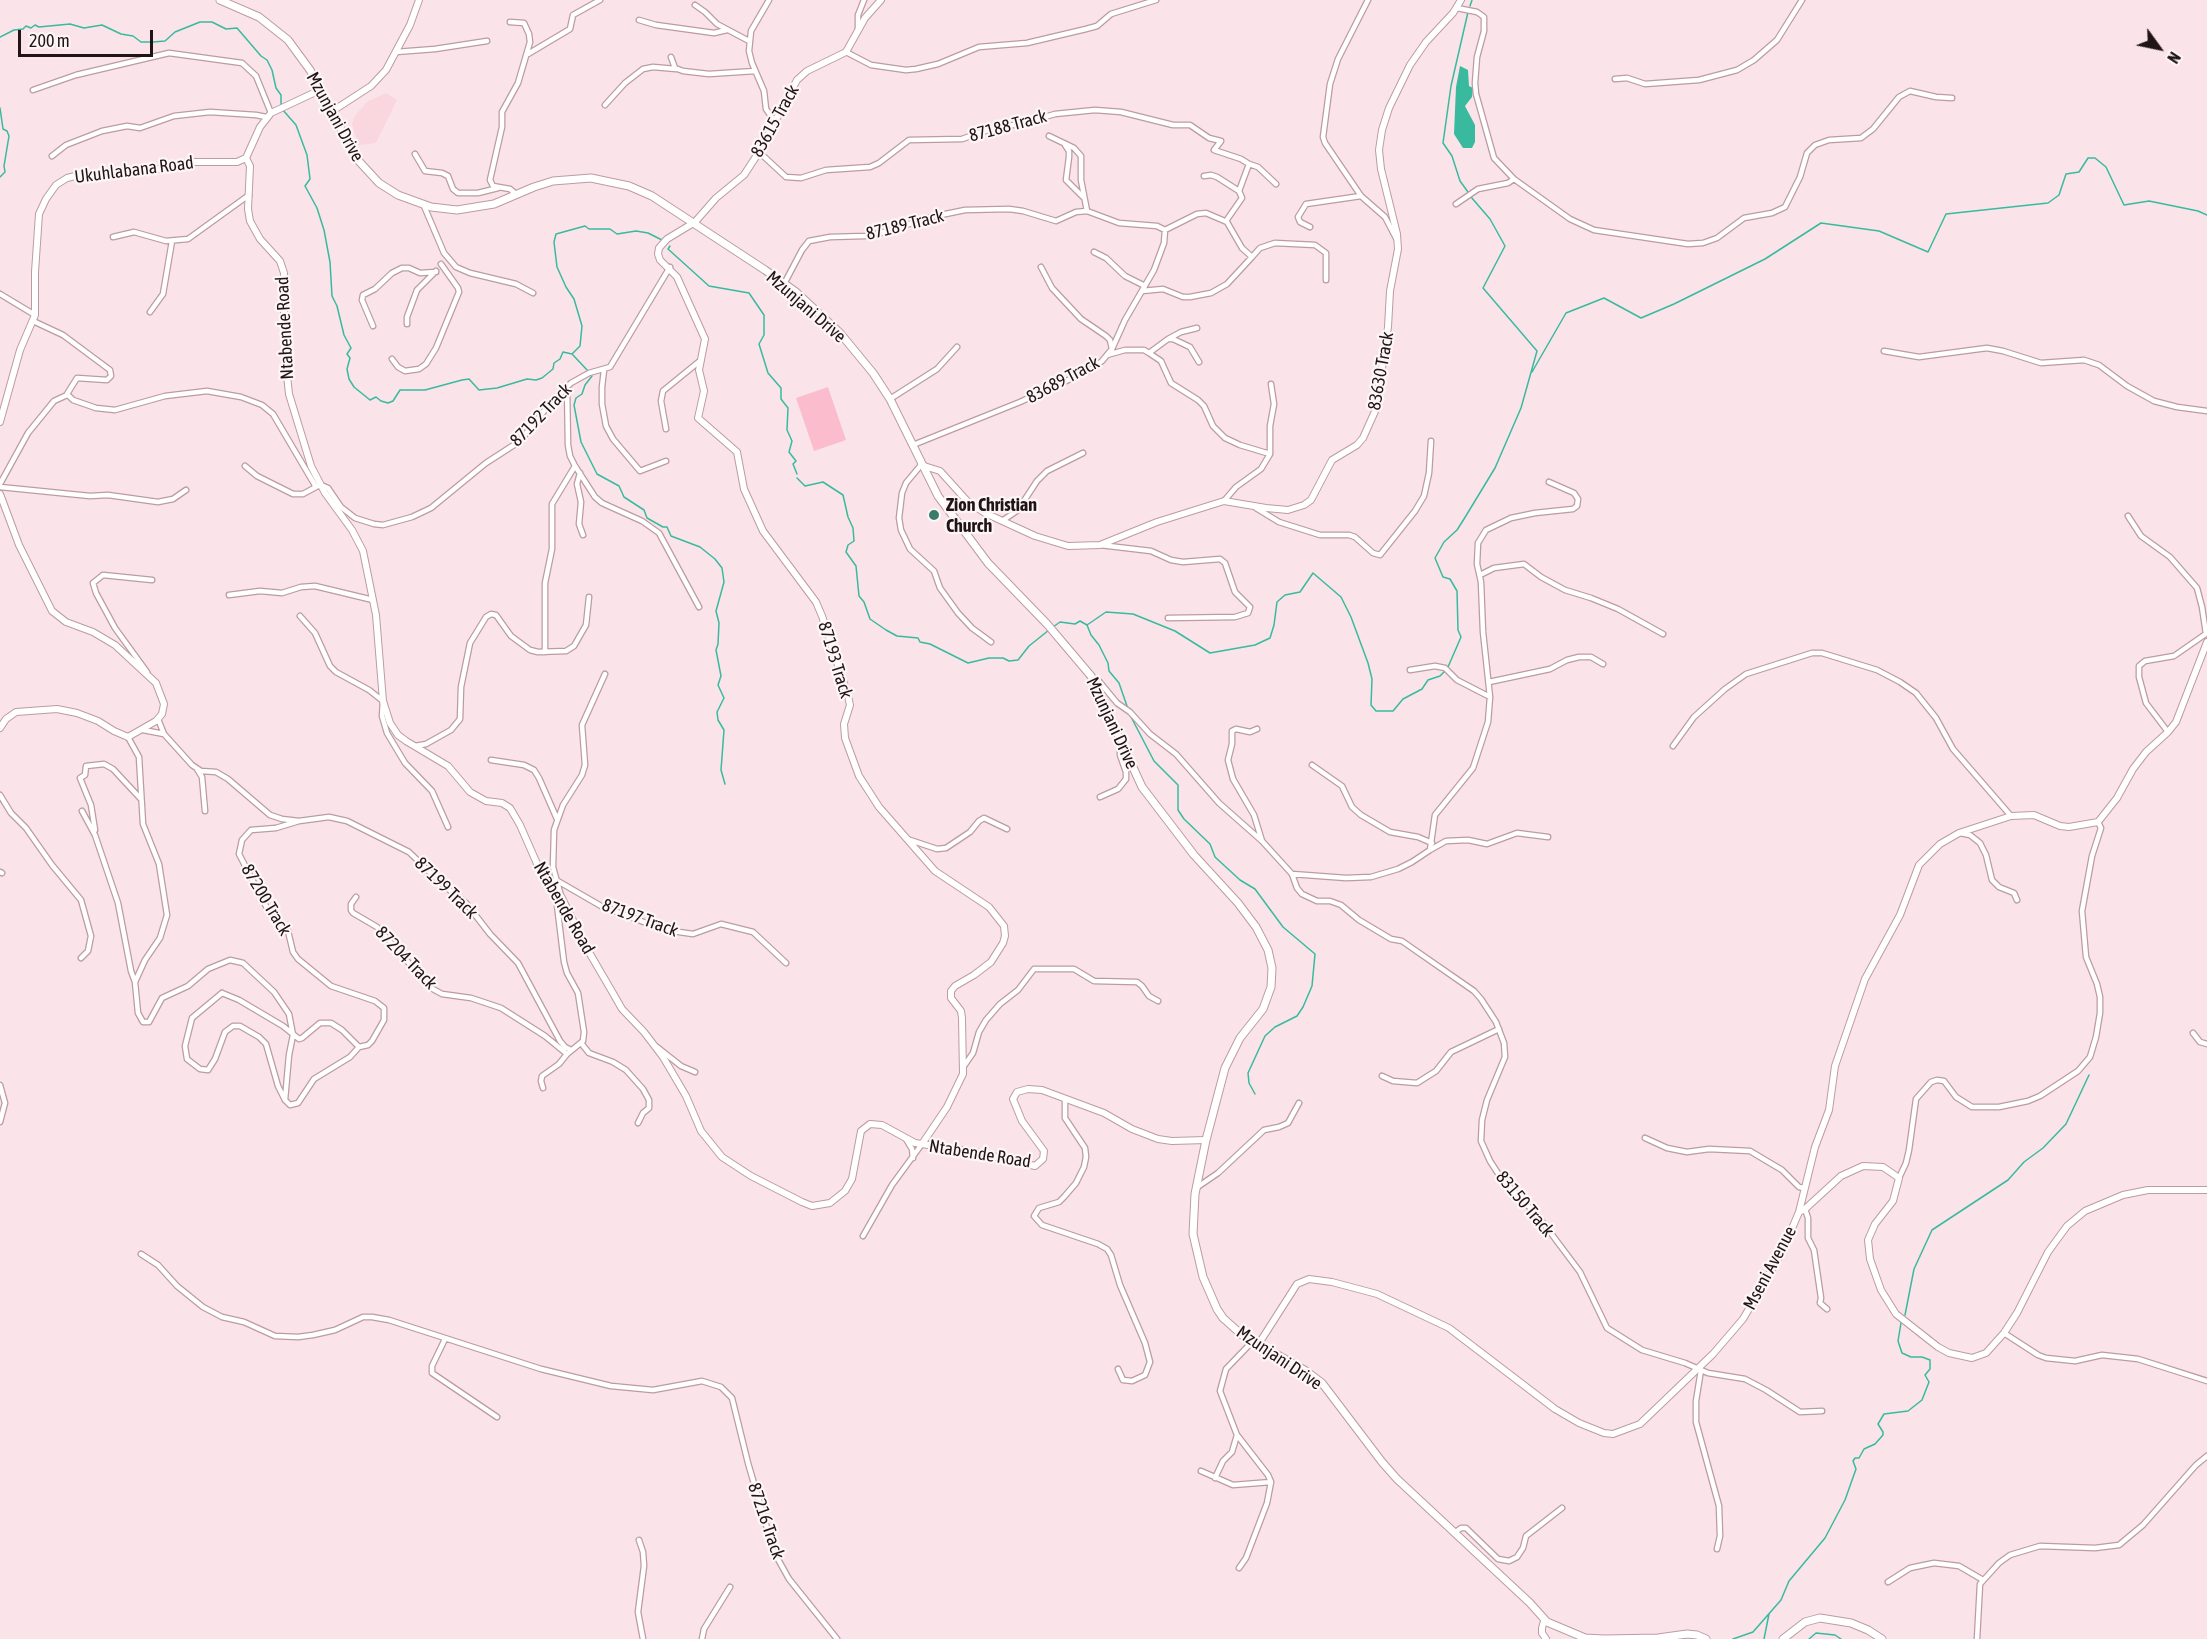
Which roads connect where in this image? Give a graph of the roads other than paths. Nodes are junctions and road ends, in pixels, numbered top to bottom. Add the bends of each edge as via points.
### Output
1 (220, 0) edge
2 (419, 0) edge
3 (600, 0) edge
4 (769, 0) edge
5 (864, 0) edge
6 (881, 0) edge
7 (1156, 0) edge
8 (1368, 0) edge
9 (1461, 0) edge
10 (1802, 0) edge
11 (695, 5) dead end
12 (1457, 8) junction
13 (639, 20) dead end
14 (510, 22) dead end
15 (727, 30) junction
16 (858, 30) junction
17 (749, 40) junction
18 (488, 41) dead end
19 (396, 52) junction
20 (846, 52) junction
21 (528, 55) junction
22 (671, 57) dead end
23 (676, 69) junction
24 (755, 71) junction
25 (1615, 79) dead end
26 (33, 90) dead end
27 (320, 90) junction
28 (1952, 98) dead end
29 (605, 105) dead end
30 (331, 112) junction
31 (271, 113) junction
32 (775, 122) junction
33 (1049, 136) dead end
34 (1065, 145) junction
35 (759, 152) junction
36 (415, 154) dead end
37 (52, 156) dead end
38 (246, 158) junction
39 (1249, 164) junction
40 (1204, 176) dead end
41 (1514, 179) junction
42 (1276, 184) dead end
43 (498, 188) junction
44 (1239, 191) junction
45 (249, 195) junction
46 (517, 195) junction
47 (1361, 196) junction
48 (1084, 198) junction
49 (1456, 204) dead end
50 (424, 206) junction
51 (1087, 211) junction
52 (1226, 221) junction
53 (695, 222) junction
54 (1310, 227) dead end
55 (1165, 230) junction
56 (113, 237) dead end
57 (172, 241) junction
58 (1398, 243) junction
59 (1094, 252) dead end
60 (444, 253) junction
61 (1252, 257) junction
62 (441, 264) junction
63 (670, 267) junction
64 (1041, 267) dead end
65 (436, 272) junction
66 (1326, 280) dead end
67 (784, 284) junction
68 (1143, 288) junction
69 (533, 293) dead end
70 (0, 294) edge
71 (150, 312) dead end
72 (34, 318) junction
73 (407, 324) dead end
74 (373, 326) dead end
75 (1197, 328) dead end
76 (1168, 339) junction
77 (957, 347) dead end
78 (1112, 349) junction
79 (1884, 351) dead end
80 (1149, 353) junction
81 (1107, 356) junction
82 (392, 359) dead end
83 (701, 360) junction
84 (1199, 362) dead end
85 (604, 370) junction
86 (1271, 384) dead end
87 (567, 387) junction
88 (67, 395) junction
89 (890, 399) junction
90 (2207, 411) edge
91 (0, 422) edge
92 (666, 429) dead end
93 (1431, 441) dead end
94 (913, 445) junction
95 (1083, 453) dead end
96 (1270, 454) junction
97 (666, 460) dead end
98 (921, 465) junction
99 (245, 466) dead end
100 (575, 466) junction
101 (579, 473) junction
102 (1549, 482) dead end
103 (0, 485) edge
104 (319, 486) junction
105 (186, 490) dead end
106 (0, 494) edge
107 (1224, 501) junction
108 (1253, 506) junction
109 (2128, 516) dead end
110 (1002, 521) junction
111 (583, 535) dead end
112 (1100, 545) junction
113 (1480, 575) junction
114 (152, 580) dead end
115 (229, 595) dead end
116 (589, 597) dead end
117 (373, 600) junction
118 (699, 606) dead end
119 (300, 616) dead end
120 (1168, 618) dead end
121 (1663, 634) dead end
122 (2206, 634) edge
123 (991, 642) dead end
124 (2207, 642) edge
125 (545, 652) junction
126 (1603, 664) dead end
127 (1410, 670) dead end
128 (605, 674) dead end
129 (1090, 676) junction
130 (150, 677) junction
131 (1489, 682) junction
132 (1490, 697) junction
133 (383, 701) junction
134 (158, 719) junction
135 (0, 728) edge
136 (1257, 729) dead end
137 (143, 730) junction
138 (2169, 732) junction
139 (164, 735) junction
140 (128, 737) junction
141 (410, 744) junction
142 (1123, 746) junction
143 (1673, 746) dead end
144 (491, 760) dead end
145 (1312, 765) dead end
146 (197, 769) junction
147 (0, 795) edge
148 (1100, 797) dead end
149 (142, 800) junction
150 (82, 811) dead end
151 (205, 811) dead end
152 (2011, 816) junction
153 (557, 819) junction
154 (299, 821) junction
155 (2098, 822) junction
156 (448, 827) dead end
157 (1007, 829) dead end
158 (1959, 833) junction
159 (95, 835) junction
160 (1548, 837) dead end
161 (907, 839) junction
162 (1262, 841) junction
163 (1432, 843) junction
164 (1430, 850) junction
165 (1292, 874) junction
166 (556, 880) junction
167 (558, 896) junction
168 (356, 897) dead end
169 (2017, 900) dead end
170 (81, 958) dead end
171 (786, 963) dead end
172 (135, 982) junction
173 (1158, 1001) dead end
174 (1499, 1029) junction
175 (2193, 1034) dead end
176 (293, 1035) junction
177 (581, 1043) junction
178 (653, 1043) junction
179 (2207, 1044) edge
180 (358, 1047) junction
181 (569, 1052) junction
182 (964, 1066) junction
183 (695, 1072) dead end
184 (1382, 1076) dead end
185 (0, 1085) edge
186 (543, 1089) dead end
187 (1065, 1099) junction
188 (285, 1100) junction
189 (1299, 1103) dead end
190 (0, 1122) edge
191 (638, 1123) dead end
192 (1645, 1138) dead end
193 (906, 1139) junction
194 (1206, 1140) junction
195 (922, 1144) junction
196 (913, 1158) junction
197 (1899, 1178) junction
198 (1196, 1188) junction
199 (1804, 1188) junction
200 (2207, 1190) edge
201 (1802, 1211) junction
202 (863, 1236) dead end
203 (141, 1254) dead end
204 (1827, 1309) dead end
205 (2004, 1333) junction
206 (445, 1339) junction
207 (1255, 1343) junction
208 (1118, 1369) dead end
209 (1699, 1369) junction
210 (2207, 1381) edge
211 (1822, 1411) dead end
212 (497, 1417) dead end
213 (1237, 1435) junction
214 (2207, 1456) edge
215 (1201, 1471) dead end
216 (1215, 1478) junction
217 (1271, 1482) junction
218 (1562, 1508) dead end
219 (1454, 1533) junction
220 (639, 1540) dead end
221 (1717, 1550) dead end
222 (1239, 1568) dead end
223 (1983, 1580) junction
224 (1888, 1582) dead end
225 (730, 1587) dead end
226 (1546, 1622) junction
227 (643, 1639) edge
228 (702, 1639) edge
229 (837, 1639) edge
230 (1546, 1639) edge
231 (1605, 1639) edge
232 (1706, 1639) edge
233 (1783, 1639) edge
234 (1882, 1639) edge
235 (1977, 1639) edge

1 - 27 main road, Mzunjani Drive via 278,29 303,59
2 - 19 street
3 - 21 street via 573,15 570,29
4 - 17 street
5 - 16 street
6 - 16 street
7 - 20 street via 1112,14 1097,26 1027,42 979,46 916,69 871,64
8 - 47 street via 1338,59 1330,84 1323,137
9 - 12 street, 83630 Track
10 - 25 street via 1777,40 1737,70 1699,80 1645,84
11 - 15 street
12 - 41 street via 1484,17 1476,94 1494,158
12 - 58 street, 83630 Track via 1410,65 1382,130 1381,169
13 - 15 street via 714,33
14 - 21 street via 525,25 530,38
15 - 17 street
16 - 20 street
17 - 24 street
18 - 19 street
19 - 30 street via 371,86
20 - 32 street, 83615 Track via 801,76
21 - 43 street via 502,112 490,177 491,184
22 - 23 street
23 - 24 street via 709,74
23 - 29 street via 643,69
24 - 32 street via 768,113
26 - 31 street via 76,75 169,53 246,65 256,76
27 - 30 main road, Mzunjani Drive
27 - 31 street
28 - 41 street via 1910,91 1899,97 1861,138 1815,145 1807,153 1800,177 1783,209 1744,218 1722,236 1703,243 1594,230 1570,219
30 - 50 main road, Mzunjani Drive via 370,176 398,195
31 - 37 street via 174,116 140,128 127,126 102,131
31 - 38 street
32 - 35 street, 83615 Track
33 - 34 street
34 - 48 street via 1069,151 1066,180
34 - 48 street via 1081,156
35 - 39 street, 87188 Track via 786,177 801,178 826,170 870,167 909,140 962,139 1055,114 1095,110 1190,125 1221,141 1214,150
35 - 53 street, 83615 Track via 744,175
36 - 43 street via 424,171 448,176 458,193
38 - 45 street, Ntabende Road via 250,166
38 - 72 street, Ukuhlabana Road via 237,162 198,161 140,173 84,174 56,185 38,221
39 - 42 street
39 - 44 street
40 - 44 street via 1217,177
41 - 49 street via 1478,189
43 - 46 street via 510,189
44 - 52 street via 1242,198
45 - 57 street via 196,235
45 - 104 street, Ntabende Road via 250,221 280,261 284,273 287,385
46 - 50 main road, Mzunjani Drive via 469,209
46 - 53 main road, Mzunjani Drive via 553,181 600,179 640,190
47 - 54 street via 1306,204 1298,217
47 - 58 street via 1383,214
48 - 51 street
50 - 60 street
51 - 55 street via 1119,222
51 - 67 street, 87189 Track via 1056,221 1016,210 975,209 931,217 881,233 814,240 805,245
52 - 55 street via 1201,213
52 - 61 street
53 - 63 street via 659,248 660,260
53 - 67 main road, Mzunjani Drive
55 - 68 street, 83689 Track via 1160,258
56 - 57 street via 134,232
57 - 71 street via 163,294
58 - 108 street, 83630 Track via 1378,398 1363,438 1332,460 1304,505 1288,510
59 - 68 street
60 - 62 street
60 - 69 street via 459,269 516,284
61 - 66 street via 1260,248 1275,243 1315,245 1326,253
61 - 68 street via 1227,284 1211,293 1183,297 1163,289
62 - 65 street
62 - 82 street via 459,292 436,348 419,369 405,370
63 - 83 street, 87193 Track via 705,339
63 - 85 street, 87192 Track via 614,363
64 - 78 street via 1052,288 1081,319 1110,340
65 - 73 street via 417,290
65 - 74 street via 402,268 362,296
67 - 89 main road, Mzunjani Drive via 840,333
68 - 78 street, 83689 Track
70 - 72 street
72 - 88 street via 110,370 107,380 77,378
72 - 91 street, Ukuhlabana Road via 20,350
75 - 76 street
76 - 80 street
76 - 84 street via 1188,345
77 - 89 street via 937,369
78 - 81 street, 83689 Track
79 - 90 street via 1918,357 1987,348 2041,363 2084,360 2099,365 2154,401
80 - 81 street via 1125,350
80 - 96 street via 1161,361 1171,383 1198,399 1218,433
81 - 94 street, 83689 Track via 1090,370
83 - 92 street via 663,391
83 - 161 street, 87193 Track via 704,392 699,419 737,452 744,489 762,531 816,602 848,696 850,705 844,730 854,765 879,807
85 - 87 street, 87192 Track via 580,377
85 - 97 street via 602,404 613,439 640,471
86 - 96 street via 1274,405
87 - 100 street via 567,445
87 - 104 street, 87192 Track via 520,441 423,513 374,524 346,512 328,488
88 - 103 street via 54,401 28,433
88 - 104 street, 87192 Track via 83,404 115,410 165,396 207,391 241,397 273,414
89 - 94 main road, Mzunjani Drive
93 - 108 street via 1424,496 1380,555 1355,537 1341,533 1320,535 1279,522
94 - 98 main road, Mzunjani Drive
95 - 110 street via 1047,471 1018,510
96 - 107 street via 1261,469
98 - 110 street, 83630 Track via 940,471 968,502
98 - 123 street via 902,493 901,530 910,549 934,571 940,588 958,613
98 - 129 main road, Mzunjani Drive via 938,496 988,563
99 - 104 street via 293,494
100 - 101 street
100 - 125 street via 552,504 552,549 545,583
101 - 111 street via 579,524
101 - 118 street via 602,503 659,533
102 - 113 street via 1574,493 1577,506 1517,516 1486,530 1477,551
103 - 105 street via 158,502 173,499
104 - 117 street, Ntabende Road via 363,551
106 - 130 street via 19,545 52,611 66,622 109,641
107 - 108 street, 83630 Track
107 - 112 street, 83630 Track
109 - 122 street via 2141,536 2170,557 2197,588
110 - 112 street, 83630 Track via 1060,544
112 - 120 street via 1151,551 1183,562 1220,559 1233,589 1250,607 1248,613 1235,617
113 - 121 street via 1494,568 1524,564 1565,590 1618,609
113 - 131 street
114 - 130 street via 102,575 95,579 93,587 115,628
115 - 117 street via 282,593 310,586
116 - 125 street via 587,619 574,646 566,651
117 - 133 street, Ntabende Road
119 - 133 street via 315,633 330,666
122 - 138 street via 2174,656 2145,661 2139,666 2146,703
124 - 138 street
125 - 141 street via 524,647 496,615 486,617 470,643 458,723 426,744
126 - 131 street via 1591,657 1579,657 1550,669
127 - 132 street via 1435,666 1447,669 1457,680
128 - 153 street via 582,725 582,775
129 - 142 main road, Mzunjani Drive
129 - 162 street, 83150 Track via 1176,754 1219,803
130 - 134 street via 163,698
131 - 132 street
132 - 163 street via 1488,722 1476,761 1435,815
133 - 141 street, Ntabende Road via 392,727
133 - 156 street via 387,733 405,763 432,791
134 - 137 street
134 - 139 street, 87199 Track
135 - 140 street via 16,712 57,709 98,721
136 - 162 street via 1232,731 1228,760
137 - 139 street
137 - 140 street
138 - 155 street via 2146,752
139 - 146 street, 87199 Track
140 - 149 street via 139,757
141 - 167 street, Ntabende Road via 448,766 473,795 510,808 542,875
142 - 148 street via 1120,755 1126,779 1118,789
142 - 194 main road, Mzunjani Drive via 1142,787 1256,927 1272,968 1271,987 1263,1009 1234,1048 1225,1068
143 - 152 street via 1694,717 1746,674 1822,653 1877,670 1916,693 1953,749
144 - 153 street via 534,770
145 - 163 street via 1342,786 1352,807 1361,815 1390,832
146 - 151 street via 202,777
146 - 154 street, 87199 Track via 228,779 270,815
147 - 170 street via 81,900 91,936 88,951
149 - 159 street via 104,764 86,766 85,775 80,778 91,805
149 - 172 street via 143,824 159,864 167,915 160,938
150 - 159 street
152 - 155 street via 2034,815 2069,827
152 - 158 street
153 - 166 street via 552,854
154 - 180 street, 87200 Track via 251,830 240,843 241,859 270,914 288,931 298,959 331,986 383,1006 384,1020 372,1041
154 - 181 street, 87199 Track via 329,817 347,821 409,852 466,903 518,963
155 - 197 street via 2101,828 2082,911 2084,951 2097,984 2100,1013 2090,1057 2078,1071 2040,1095 1999,1107 1972,1107 1956,1098 1944,1081 1931,1082 1916,1099 1909,1150
157 - 161 street via 984,818 946,848
158 - 169 street via 1980,843 1992,880 2014,893
158 - 199 street via 1940,844 1919,865 1900,915 1865,979 1835,1066 1829,1110
159 - 172 street via 118,903
160 - 164 street via 1517,833 1483,844 1446,841
161 - 182 street, 87193 Track via 935,872 989,907 1004,926 1003,943 991,962 951,991 951,998 961,1011
162 - 165 street, 83150 Track
163 - 164 street
164 - 165 street via 1398,869 1371,877
165 - 174 street, 83150 Track via 1297,888 1307,898 1341,905 1474,991
166 - 167 street
166 - 171 street, 87197 Track via 600,906 665,930 693,934 721,924 753,932
167 - 177 street via 564,962 579,999 584,1032
167 - 178 street, Ntabende Road via 622,1009
168 - 181 street, 87204 Track via 350,906 353,913 377,927 431,988 501,1008
172 - 176 street via 137,1010 146,1023 165,996 182,990 215,965 238,960 279,997 289,1014
173 - 182 street via 1137,982 1094,981 1074,969 1034,969 986,1020
174 - 184 street via 1451,1052 1436,1071 1417,1083 1393,1082
174 - 209 street, 83150 Track via 1505,1057 1490,1091 1481,1128 1481,1141 1495,1169 1538,1215 1580,1272 1607,1328 1642,1350
175 - 179 street
176 - 180 street via 302,1038 320,1023 331,1023
176 - 188 street
176 - 188 street via 222,993 192,1018 185,1046 189,1061 208,1070 228,1029 238,1026 253,1033 268,1049
177 - 181 street
177 - 191 street via 589,1053 626,1070 643,1089 649,1108
178 - 183 street via 681,1066
178 - 193 street, Ntabende Road via 678,1081 701,1131 716,1150 730,1163 806,1204 830,1203 845,1191 852,1179 859,1136 867,1125 882,1125
180 - 188 street via 350,1057 314,1079 296,1105
181 - 186 street via 542,1076
182 - 195 street, 87193 Track via 958,1088
185 - 190 street via 5,1103
187 - 194 street, Ntabende Road via 1158,1139
187 - 195 street, Ntabende Road via 1036,1089 1020,1090 1014,1097 1019,1114 1044,1151 1039,1165
187 - 208 street via 1065,1118 1085,1148 1084,1167 1059,1202 1037,1210 1034,1216 1049,1229 1098,1244 1110,1252 1150,1362 1145,1375 1132,1381 1123,1380
189 - 198 street via 1288,1123 1264,1130
192 - 199 street via 1687,1152 1750,1151
193 - 195 street, Ntabende Road
193 - 196 street
194 - 198 main road, Mzunjani Drive
195 - 196 street
196 - 202 street via 892,1185
197 - 201 street, Mseni Avenue via 1883,1167 1863,1166 1841,1176
197 - 205 street via 1893,1201 1868,1240 1869,1259 1888,1303 1938,1347 1963,1357 1986,1353
198 - 207 main road, Mzunjani Drive via 1193,1234 1207,1288 1223,1318
199 - 201 street
200 - 205 street via 2148,1190 2123,1195 2085,1211 2067,1226 2048,1252
201 - 204 street via 1808,1218 1820,1303
201 - 209 street, Mseni Avenue via 1743,1319
203 - 206 street via 158,1264 203,1307 275,1336 313,1335 372,1317
205 - 210 street via 2042,1357 2064,1361 2102,1355 2138,1359
206 - 212 street via 432,1373
206 - 229 street, 87216 Track via 611,1386 653,1390 702,1381 724,1389 732,1398 774,1552 789,1579
207 - 209 street, Mseni Avenue via 1300,1282 1314,1279 1356,1287 1449,1328 1566,1416 1613,1434 1647,1418
207 - 213 street via 1226,1369 1220,1391
207 - 219 main road, Mzunjani Drive via 1322,1383 1382,1462
209 - 211 street, 83150 Track via 1745,1379 1800,1412
209 - 221 street via 1696,1422 1719,1506
213 - 216 street via 1232,1452
213 - 217 street
214 - 223 street via 2143,1525 2119,1545 2030,1548 2010,1555
215 - 216 street
216 - 217 street via 1241,1486
217 - 222 street via 1246,1558
218 - 219 street via 1526,1536 1517,1557 1509,1561 1498,1559 1466,1528
219 - 226 main road, Mzunjani Drive
220 - 227 street via 644,1566 638,1612
223 - 224 street via 1959,1566 1934,1563 1910,1568
223 - 235 street
225 - 228 street
226 - 230 street via 1542,1633
226 - 231 main road, Mzunjani Drive via 1585,1638
231 - 232 main road, Mzunjani Drive via 1687,1634
233 - 234 main road via 1805,1622 1820,1618 1851,1623

